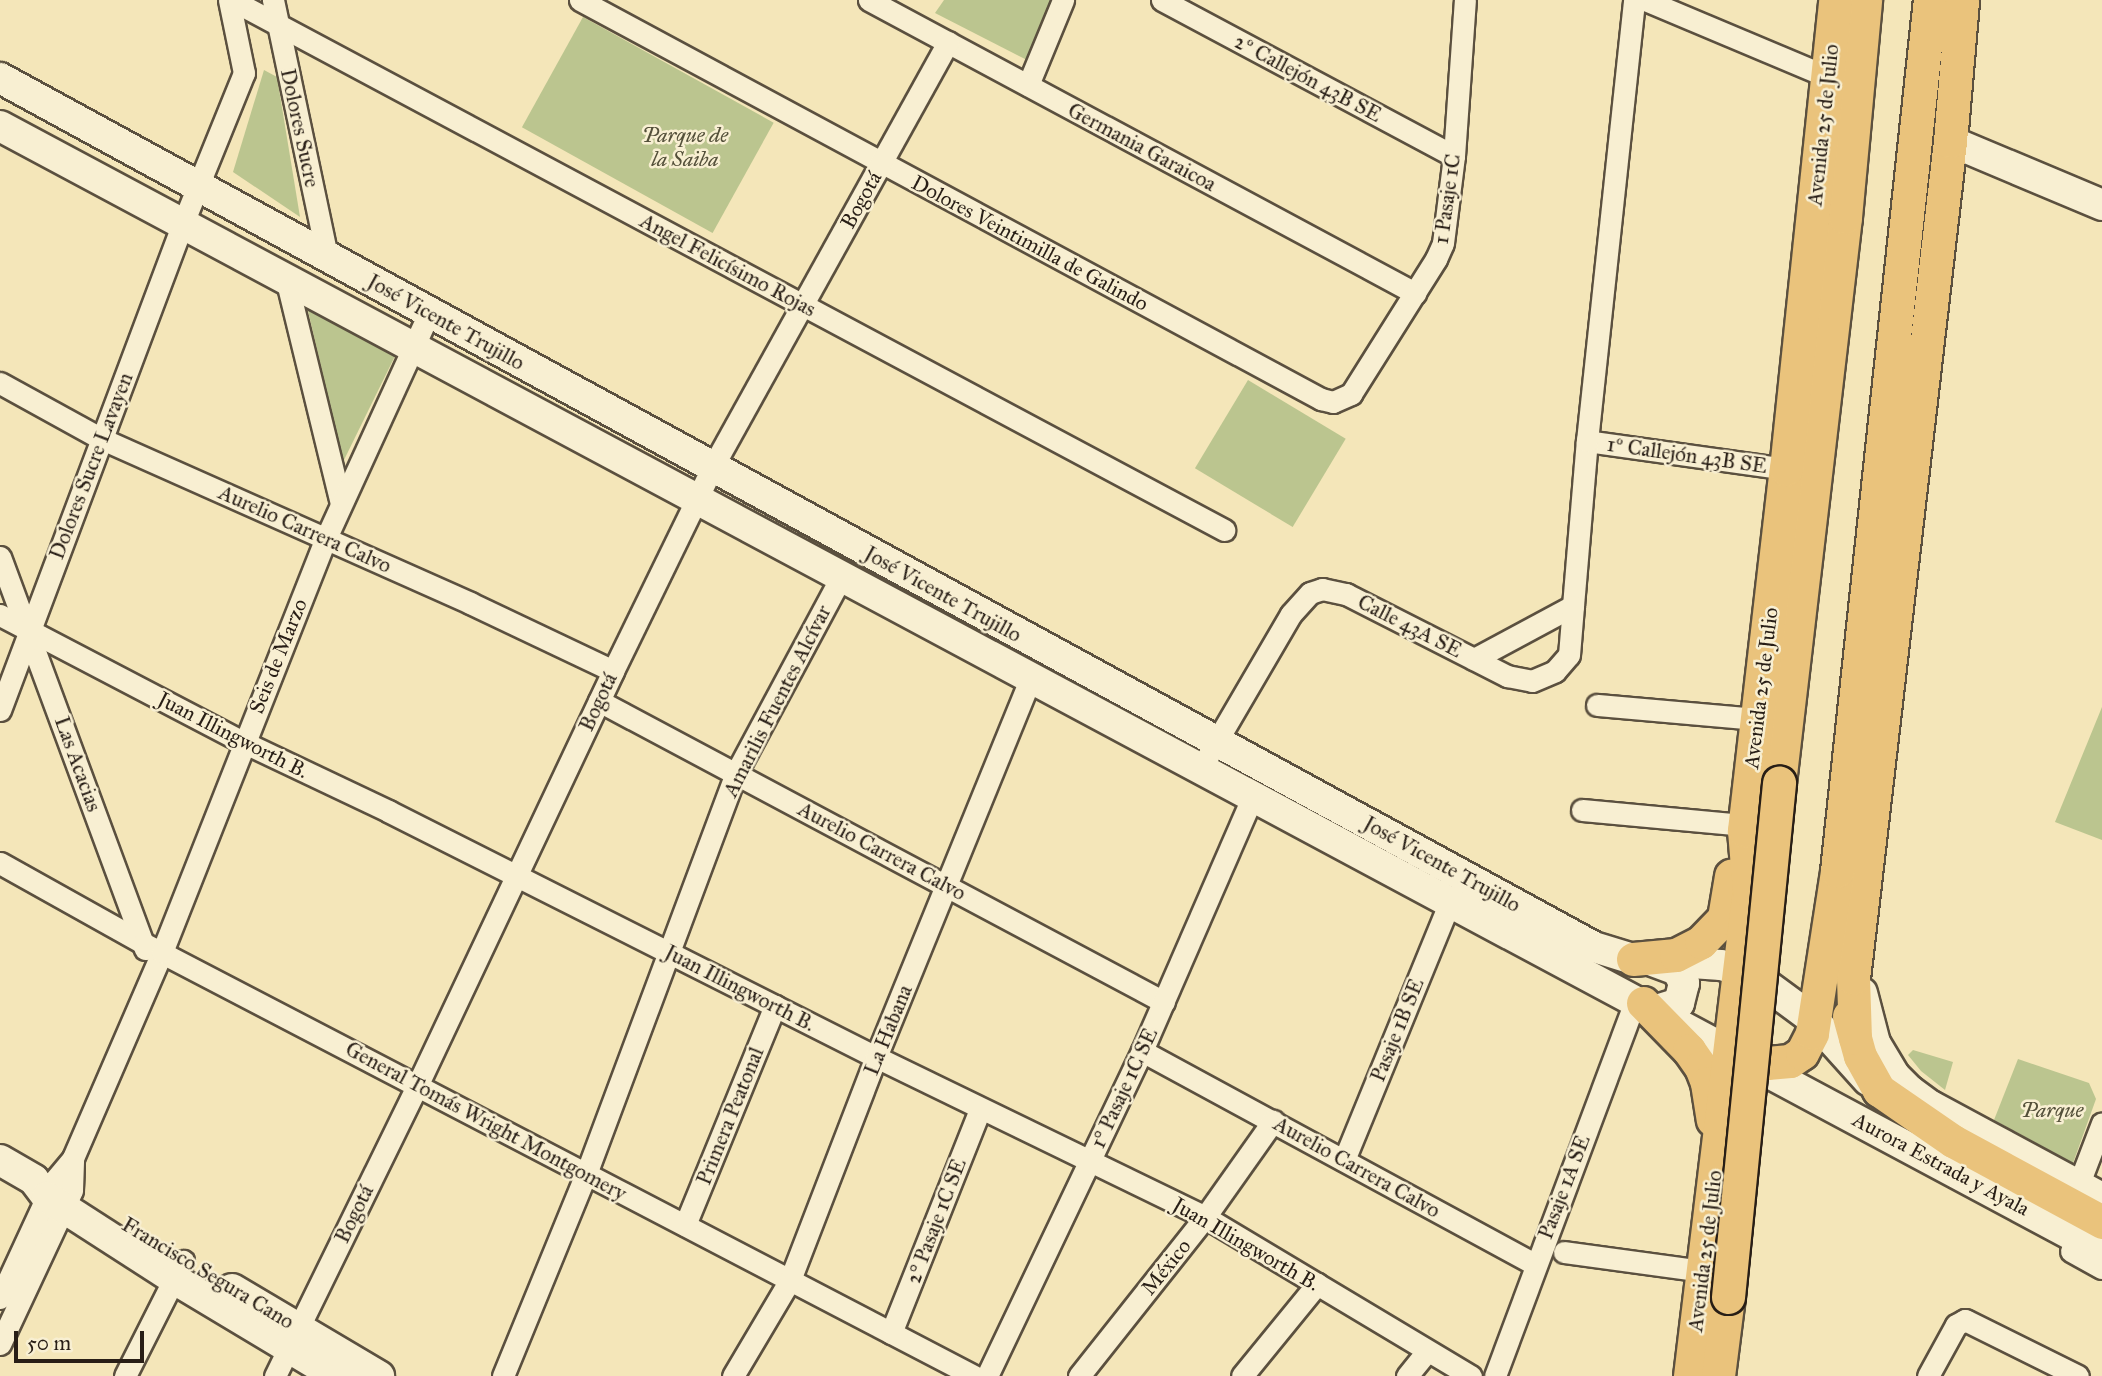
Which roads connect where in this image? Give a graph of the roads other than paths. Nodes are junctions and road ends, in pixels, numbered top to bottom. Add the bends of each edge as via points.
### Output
1 (230, 0) edge
2 (273, 0) edge
3 (580, 0) edge
4 (869, 0) edge
5 (1063, 0) edge
6 (1163, 0) edge
7 (1465, 0) edge
8 (1634, 0) edge
9 (1645, 0) edge
10 (1835, 0) edge
11 (1865, 0) edge
12 (1930, 0) edge
13 (1962, 0) edge
14 (278, 24) junction
15 (948, 42) junction
16 (1828, 77) junction
17 (0, 78) edge
18 (1028, 85) junction
19 (1921, 92) junction
20 (0, 126) edge
21 (1950, 141) junction
22 (1454, 156) junction
23 (881, 163) junction
24 (198, 185) junction
25 (2102, 205) edge
26 (1845, 217) junction
27 (183, 223) junction
28 (327, 257) junction
29 (286, 278) junction
30 (1415, 293) junction
31 (803, 305) junction
32 (429, 313) junction
33 (414, 346) junction
34 (0, 383) edge
35 (1333, 402) joint
36 (102, 439) junction
37 (1587, 441) junction
38 (712, 468) junction
39 (1786, 469) junction
40 (698, 499) junction
41 (341, 503) junction
42 (1224, 530) dead end
43 (326, 538) junction
44 (0, 557) edge
45 (842, 575) junction
46 (1573, 606) junction
47 (0, 615) edge
48 (30, 631) junction
49 (1474, 659) junction
50 (613, 671) junction
51 (1031, 677) junction
52 (599, 701) junction
53 (1597, 705) dead end
54 (0, 710) edge
55 (1757, 719) junction
56 (243, 742) junction
57 (1215, 742) junction
58 (1201, 768) junction
59 (736, 774) junction
60 (1253, 796) junction
61 (1582, 810) dead end
62 (1744, 827) junction
63 (0, 863) edge
64 (1837, 871) junction
65 (517, 877) junction
66 (948, 886) junction
67 (1450, 901) junction
68 (1860, 928) junction
69 (153, 947) junction
70 (669, 952) junction
71 (1644, 960) junction
72 (1741, 970) junction
73 (1164, 1002) junction
74 (1645, 1004) junction
75 (775, 1006) junction
76 (1814, 1020) junction
77 (1855, 1038) junction
78 (1142, 1051) junction
79 (1735, 1053) junction
80 (876, 1057) junction
81 (417, 1086) junction
82 (1879, 1090) junction
83 (1834, 1107) junction
84 (980, 1109) junction
85 (1273, 1121) junction
86 (2102, 1123) edge
87 (1717, 1158) junction
88 (0, 1160) edge
89 (1344, 1160) junction
90 (1090, 1162) junction
91 (586, 1174) junction
92 (54, 1191) junction
93 (2093, 1206) edge
94 (1205, 1217) junction
95 (685, 1225) junction
96 (2102, 1251) edge
97 (1564, 1252) dead end
98 (1535, 1264) junction
99 (2102, 1268) edge
100 (179, 1270) junction
101 (1703, 1271) junction
102 (790, 1280) junction
103 (1317, 1284) junction
104 (0, 1298) edge
105 (891, 1333) junction
106 (293, 1337) junction
107 (0, 1344) edge
108 (1427, 1351) junction
109 (125, 1376) edge
110 (275, 1376) edge
111 (336, 1376) edge
112 (379, 1376) edge
113 (503, 1376) edge
114 (733, 1376) edge
115 (974, 1376) edge
116 (987, 1376) edge
117 (1079, 1376) edge
118 (1242, 1376) edge
119 (1407, 1376) edge
120 (1472, 1376) edge
121 (1495, 1376) edge
122 (1690, 1376) edge
123 (1718, 1376) edge
124 (1928, 1376) edge
125 (2078, 1376) edge

1 - 14 street, Angel Felicísimo Rojas
1 - 24 street via 244,73
2 - 14 street, Dolores Sucre
3 - 23 street, Dolores Veintimilla de Galindo
4 - 15 street, Germania Garaicoa
5 - 18 street
6 - 22 street, 2º Callejón 43B SE
7 - 22 street, 1 Pasaje 1C
8 - 37 street
9 - 16 street
10 - 16 main road, Avenida 25 de Julio
11 - 26 main road, Avenida 25 de Julio
12 - 19 main road
13 - 21 main road
14 - 28 street, Dolores Sucre
14 - 31 street, Angel Felicísimo Rojas
15 - 18 street, Germania Garaicoa
15 - 23 street, Bogotá
16 - 26 main road
16 - 39 main road, Avenida 25 de Julio
17 - 24 main road, José Vicente Trujillo
18 - 30 street, Germania Garaicoa
19 - 21 main road
19 - 64 main road
20 - 27 main road, José Vicente Trujillo
21 - 25 main road
21 - 68 main road
22 - 30 street, 1 Pasaje 1C via 1443,243
23 - 31 street, Bogotá
23 - 35 street, Dolores Veintimilla de Galindo
24 - 27 street
24 - 28 main road, José Vicente Trujillo
26 - 123 main road, Avenida 25 de Julio, bridge via 1779,783
27 - 29 main road, José Vicente Trujillo
27 - 36 street, Dolores Sucre Lavayen
28 - 32 main road, José Vicente Trujillo
29 - 33 main road, José Vicente Trujillo
29 - 41 street
30 - 35 street, 1 Pasaje 1C via 1351,394
31 - 38 street, Bogotá
31 - 42 street, Angel Felicísimo Rojas
32 - 33 street, Seis de Marzo
32 - 38 main road, José Vicente Trujillo
33 - 40 main road, José Vicente Trujillo
33 - 41 street, Seis de Marzo
34 - 36 street, Aurelio Carrera Calvo
36 - 43 street, Aurelio Carrera Calvo
36 - 48 street, Dolores Sucre Lavayen
37 - 39 street, 1º Callejón 43B SE
37 - 46 street
38 - 40 street, Bogotá
38 - 57 main road, José Vicente Trujillo
39 - 55 main road, Avenida 25 de Julio
40 - 45 main road, José Vicente Trujillo
40 - 50 street, Bogotá
41 - 43 street, Seis de Marzo
43 - 50 street, Aurelio Carrera Calvo
43 - 56 street, Seis de Marzo
44 - 48 street, Las Acacias
45 - 51 main road, José Vicente Trujillo
45 - 59 street, Amarilis Fuentes Alcívar
46 - 49 street
46 - 49 street via 1569,655 1543,678 1532,681 1507,676
47 - 48 street, Juan Illingworth B.
48 - 54 street, Dolores Sucre Lavayen
48 - 56 street, Juan Illingworth B.
48 - 69 street, Las Acacias
49 - 57 street, Calle 43A SE via 1346,594 1322,589 1300,602
50 - 52 street, Bogotá
51 - 58 main road, José Vicente Trujillo
51 - 66 street, La Habana
52 - 59 street, Aurelio Carrera Calvo
52 - 65 street, Bogotá
53 - 55 street
55 - 62 main road, Avenida 25 de Julio
56 - 65 street, Juan Illingworth B.
56 - 69 street, Seis de Marzo
57 - 58 street
57 - 71 main road, José Vicente Trujillo via 1594,947
58 - 60 main road, José Vicente Trujillo
59 - 66 street, Aurelio Carrera Calvo
59 - 70 street, Amarilis Fuentes Alcívar
60 - 67 main road, José Vicente Trujillo
60 - 73 street, 1° Pasaje 1C SE
61 - 62 street
62 - 71 main road via 1728,906 1718,926 1701,942 1676,955
62 - 72 main road, Avenida 25 de Julio via 1749,891
63 - 69 street, General Tomás Wright Montgomery
64 - 76 main road
64 - 77 main road via 1843,985
65 - 70 street, Juan Illingworth B.
65 - 81 street, Bogotá
66 - 73 street, Aurelio Carrera Calvo
66 - 80 street, La Habana
67 - 74 main road, José Vicente Trujillo
67 - 89 street, Pasaje 1B SE
68 - 77 main road via 1852,995
68 - 93 main road via 1866,1018 1894,1075 1931,1106
69 - 81 street, General Tomás Wright Montgomery
69 - 92 street, Las Acacias via 153,972 74,1158
70 - 75 street, Juan Illingworth B.
70 - 91 street, Amarilis Fuentes Alcívar
71 - 72 main road, José Vicente Trujillo
71 - 74 main road via 1677,970 1684,983 1679,1003
72 - 76 main road, José Vicente Trujillo
72 - 79 main road, Avenida 25 de Julio
73 - 78 street, 1° Pasaje 1C SE
74 - 79 main road, José Vicente Trujillo
74 - 87 main road via 1701,1067 1711,1102
74 - 98 street, Pasaje 1A SE
75 - 80 street, Juan Illingworth B.
75 - 95 street, Primera Peatonal
76 - 79 main road via 1808,1044 1794,1059 1767,1063
76 - 82 main road, José Vicente Trujillo
77 - 82 main road
78 - 85 street, Aurelio Carrera Calvo
78 - 90 street, 1° Pasaje 1C SE
79 - 83 main road, José Vicente Trujillo
79 - 87 main road, Avenida 25 de Julio
80 - 84 street, Juan Illingworth B.
80 - 102 street, La Habana
81 - 91 street, General Tomás Wright Montgomery
81 - 106 street, Bogotá
82 - 93 main road via 1953,1141
83 - 96 main road, Aurora Estrada y Ayala
83 - 99 street, Aurora Estrada y Ayala via 1920,1170
84 - 90 street, Juan Illingworth B.
84 - 105 street, 2° Pasaje 1C SE
85 - 89 street, Aurelio Carrera Calvo
85 - 94 street, México
86 - 93 street
87 - 101 main road, Avenida 25 de Julio
88 - 92 main road, Francisco Segura Cano
89 - 98 street, Aurelio Carrera Calvo
90 - 94 street, Juan Illingworth B.
90 - 116 street, 1° Pasaje 1C SE
91 - 95 street, General Tomás Wright Montgomery
91 - 113 street, Amarilis Fuentes Alcívar
92 - 100 main road, Francisco Segura Cano
92 - 104 street
92 - 107 street
94 - 103 street, Juan Illingworth B.
94 - 117 street, México
95 - 102 street, General Tomás Wright Montgomery
97 - 101 street
98 - 121 street, Pasaje 1A SE
100 - 106 main road, Francisco Segura Cano
100 - 109 street
101 - 122 main road, Avenida 25 de Julio
102 - 105 street, General Tomás Wright Montgomery
102 - 114 street, La Habana
103 - 108 street, Juan Illingworth B.
103 - 118 street
105 - 115 street, General Tomás Wright Montgomery
106 - 110 street, Bogotá
106 - 111 main road, Francisco Segura Cano
106 - 112 main road, Francisco Segura Cano
108 - 119 street
108 - 120 street, Juan Illingworth B.
124 - 125 street via 1956,1325 1970,1320

